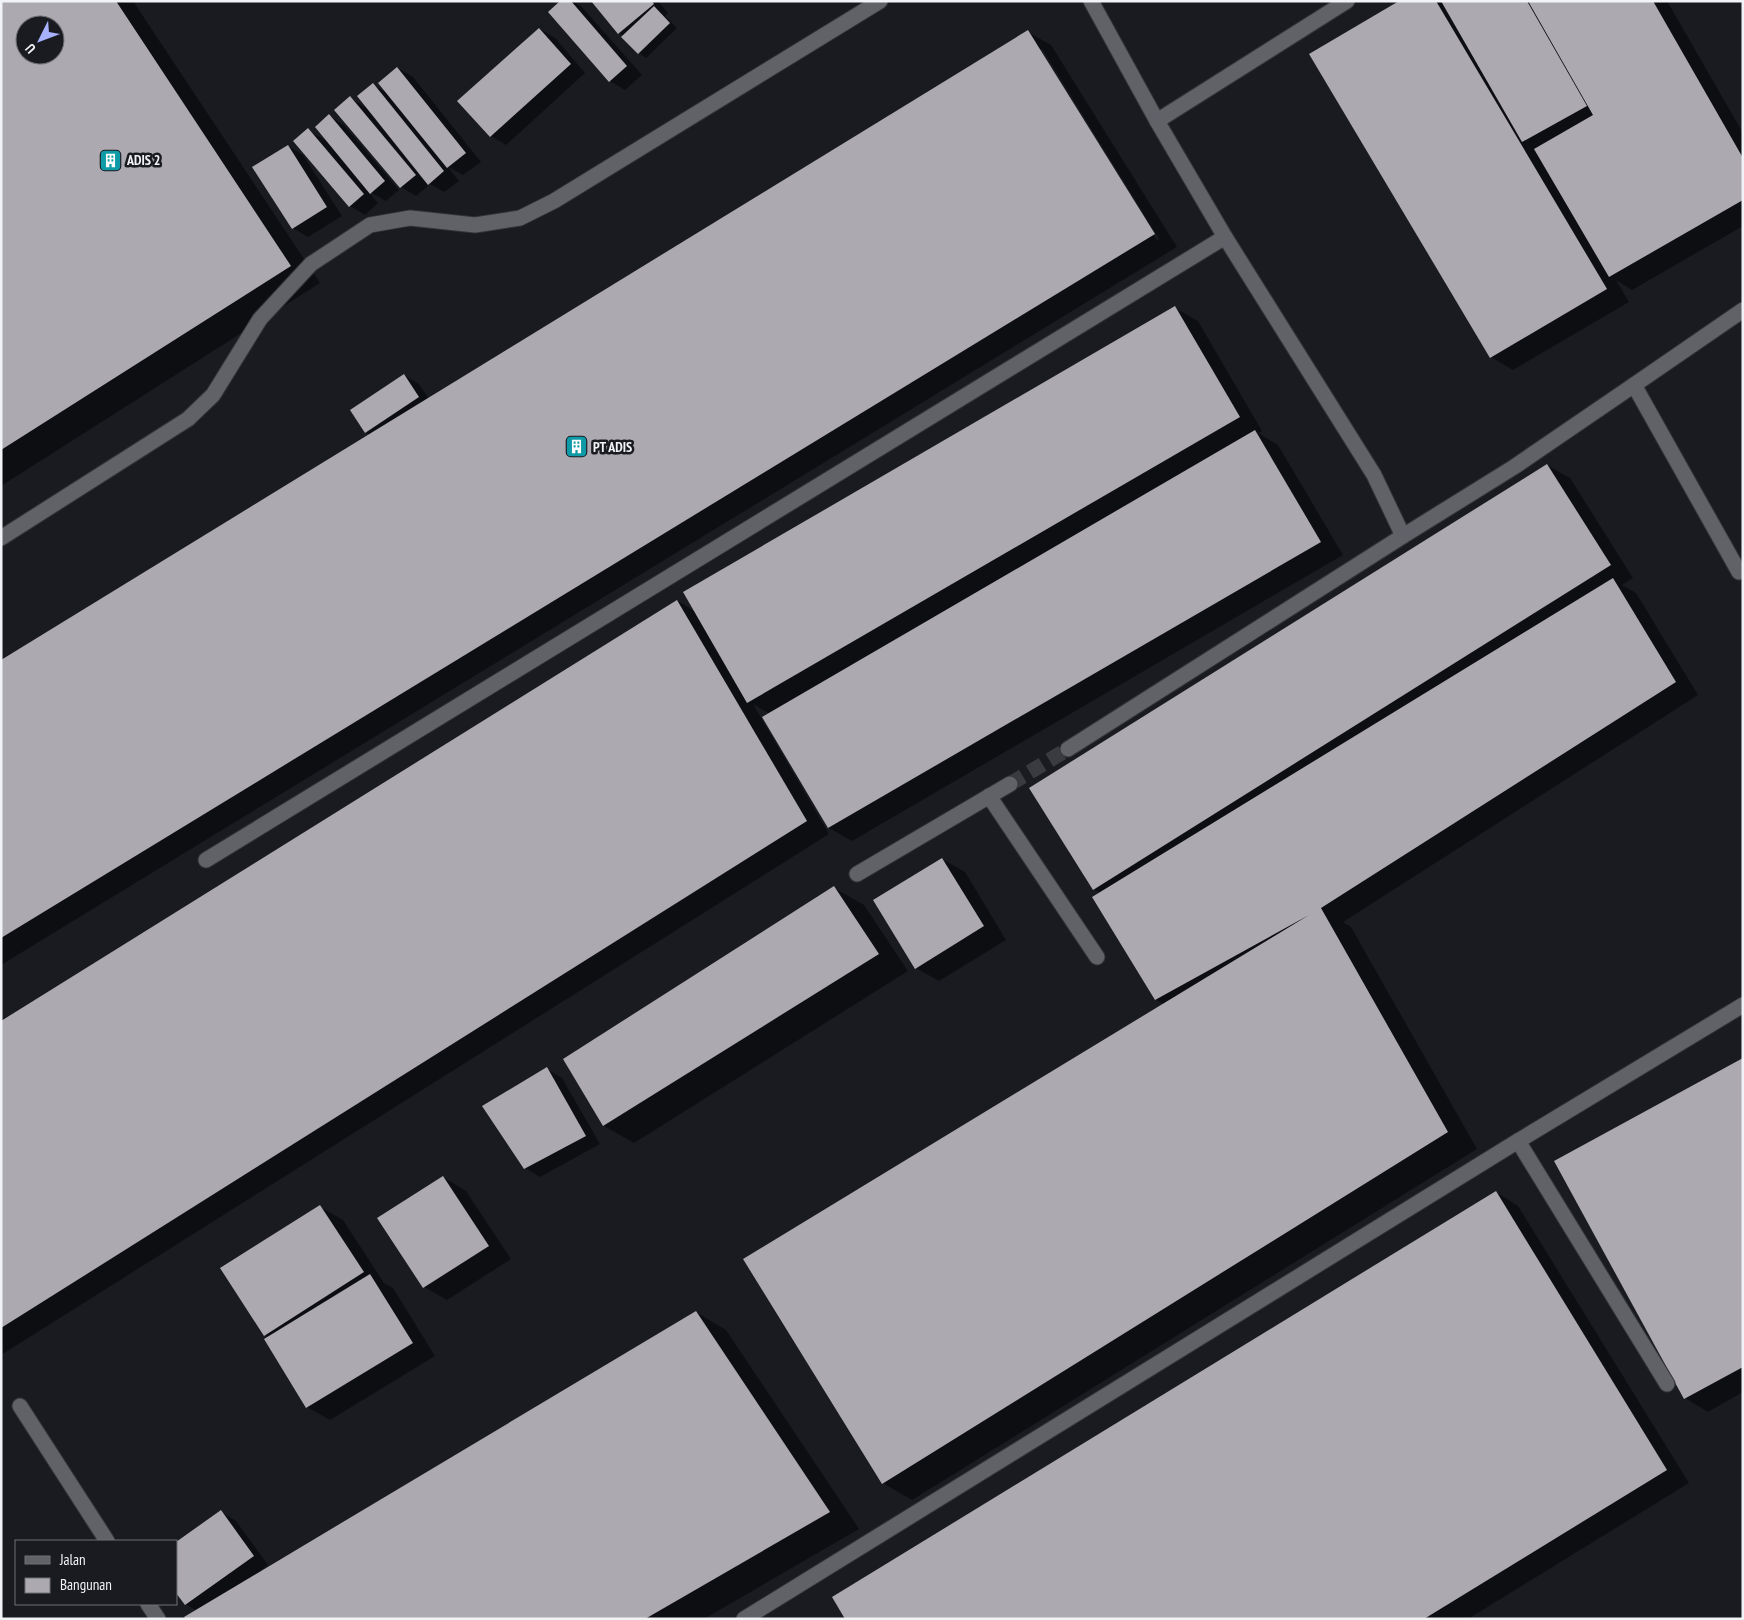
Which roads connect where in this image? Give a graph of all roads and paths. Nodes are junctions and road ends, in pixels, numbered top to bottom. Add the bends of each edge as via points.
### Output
1 (880, 1) edge
2 (1091, 1) edge
3 (1347, 1) edge
4 (1157, 121) junction
5 (1225, 237) junction
6 (1743, 310) edge
7 (1634, 385) junction
8 (1403, 536) junction
9 (1, 538) edge
10 (1739, 572) dead end
11 (1068, 749) tunnel mouth
12 (1010, 784) tunnel mouth
13 (989, 796) junction
14 (206, 860) dead end
15 (857, 874) dead end
16 (1097, 957) dead end
17 (1743, 1005) edge
18 (1518, 1141) junction
19 (1666, 1384) dead end
20 (20, 1406) dead end
21 (106, 1540) edge
22 (149, 1605) edge
23 (158, 1619) edge
24 (744, 1619) edge

1 - 9 lane via 554,201 520,218 475,225 410,218 370,225 311,264 260,319 213,396 188,418
2 - 4 lane
3 - 4 lane
4 - 5 lane
5 - 8 lane via 1374,475
5 - 14 lane
6 - 7 lane
7 - 8 lane via 1514,467
7 - 10 lane
8 - 11 lane
12 - 13 lane
13 - 15 lane
13 - 16 lane
17 - 18 lane
18 - 19 lane
18 - 24 lane
20 - 21 lane
22 - 23 lane

